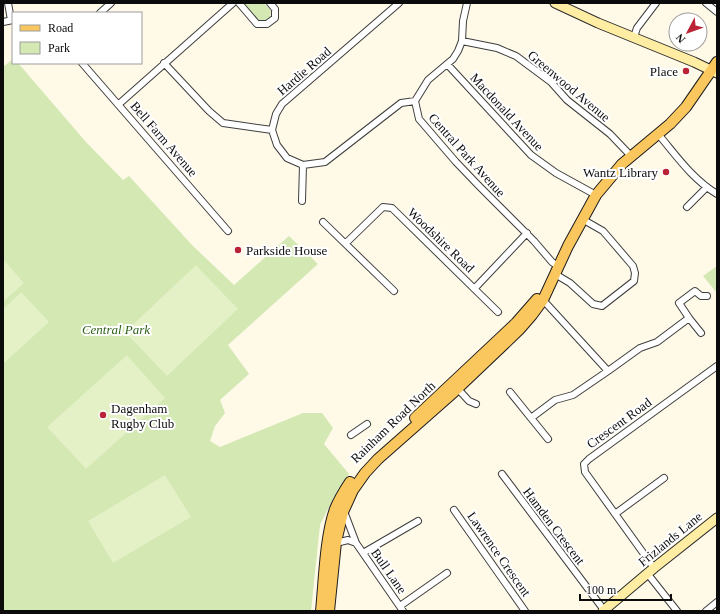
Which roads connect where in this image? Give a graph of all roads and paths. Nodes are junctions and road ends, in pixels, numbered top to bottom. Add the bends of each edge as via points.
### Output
1 (8, 3) edge
2 (111, 3) edge
3 (233, 3) edge
4 (239, 3) edge
5 (270, 3) edge
6 (400, 3) edge
7 (467, 3) edge
8 (555, 3) edge
9 (656, 3) edge
10 (706, 3) edge
11 (101, 12) edge
12 (717, 12) edge
13 (12, 20) edge
14 (3, 22) edge
15 (634, 37) junction
16 (462, 41) junction
17 (164, 63) junction
18 (83, 64) edge
19 (447, 64) junction
20 (715, 68) edge
21 (415, 101) junction
22 (119, 104) junction
23 (272, 130) junction
24 (658, 134) junction
25 (631, 156) junction
26 (303, 164) junction
27 (714, 190) edge
28 (596, 195) junction
29 (302, 201) dead end
30 (687, 207) dead end
31 (582, 219) junction
32 (323, 222) dead end
33 (228, 231) dead end
34 (527, 233) junction
35 (346, 244) junction
36 (557, 271) junction
37 (549, 287) junction
38 (475, 288) junction
39 (394, 291) dead end
40 (707, 296) dead end
41 (543, 300) junction
42 (498, 312) dead end
43 (689, 318) junction
44 (700, 333) dead end
45 (717, 366) edge
46 (608, 371) junction
47 (458, 389) junction
48 (510, 392) dead end
49 (476, 404) dead end
50 (531, 418) junction
51 (367, 424) dead end
52 (351, 435) dead end
53 (548, 439) dead end
54 (502, 474) dead end
55 (664, 478) dead end
56 (344, 509) junction
57 (454, 510) dead end
58 (615, 514) junction
59 (717, 518) edge
60 (418, 521) dead end
61 (336, 543) junction
62 (356, 543) junction
63 (363, 553) junction
64 (650, 571) junction
65 (447, 573) dead end
66 (717, 602) edge
67 (401, 608) edge
68 (321, 611) edge
69 (328, 611) edge
70 (525, 611) edge
71 (603, 611) edge
72 (677, 611) edge
73 (706, 611) edge

1 - 13 street
2 - 11 street
3 - 17 street
4 - 5 street via 257,24 267,24 275,18 275,9
6 - 23 street, Hardie Road via 282,104 276,114
7 - 16 street
8 - 15 street
9 - 15 street via 637,28
10 - 12 street
13 - 14 street
15 - 20 street
16 - 19 street via 453,59
16 - 25 street, Greenwood Avenue via 498,48 516,56 551,82 567,100 610,134
17 - 22 street
17 - 23 street via 223,123
18 - 22 street, Bell Farm Avenue
19 - 21 street via 428,80
19 - 28 street, Macdonald Avenue via 531,155 556,173
20 - 24 main road, Rainham Road North via 686,107
21 - 26 street via 400,103 324,162
21 - 34 street, Central Park Avenue via 419,119 479,186
22 - 33 street, Bell Farm Avenue
23 - 26 street via 277,146 287,158
24 - 25 main road, Rainham Road North
24 - 27 street via 678,160
25 - 28 main road, Rainham Road North
26 - 29 street
27 - 30 street
28 - 31 main road, Rainham Road North
31 - 36 main road, Rainham Road North
31 - 36 street, Central Park Avenue via 603,231 633,266 634,281 602,306 593,304
32 - 35 street
34 - 36 street, Central Park Avenue
34 - 38 street, Woodshire Road
35 - 38 street, Woodshire Road via 383,207 392,208
35 - 39 street
36 - 37 main road, Rainham Road North
37 - 41 main road, Rainham Road North
37 - 68 main road, Rainham Road North via 516,323 371,458 342,494 334,512 328,540
38 - 42 street, Woodshire Road
40 - 43 street via 701,296 695,291 679,303
41 - 46 street
41 - 47 main road, Rainham Road North via 519,330
43 - 44 street
43 - 46 street via 658,342 640,348
45 - 58 street, Crescent Road via 585,463 585,472
46 - 50 street via 573,395 555,400
47 - 49 street via 469,401
47 - 56 main road, Rainham Road North via 378,459 353,490
48 - 50 street
50 - 53 street
51 - 52 street
54 - 71 street, Hamden Crescent
55 - 58 street
56 - 61 main road, Rainham Road North
56 - 62 street, Bull Lane via 345,518
57 - 70 street, Lawrence Crescent
58 - 64 street, Crescent Road
59 - 64 street, Frizlands Lane
60 - 63 street
61 - 62 street, Bull Lane via 348,540
61 - 69 main road, Rainham Road North
62 - 63 street, Bull Lane
63 - 67 street, Bull Lane
64 - 71 street, Frizlands Lane
64 - 72 street, Crescent Road
65 - 67 street
66 - 73 street

